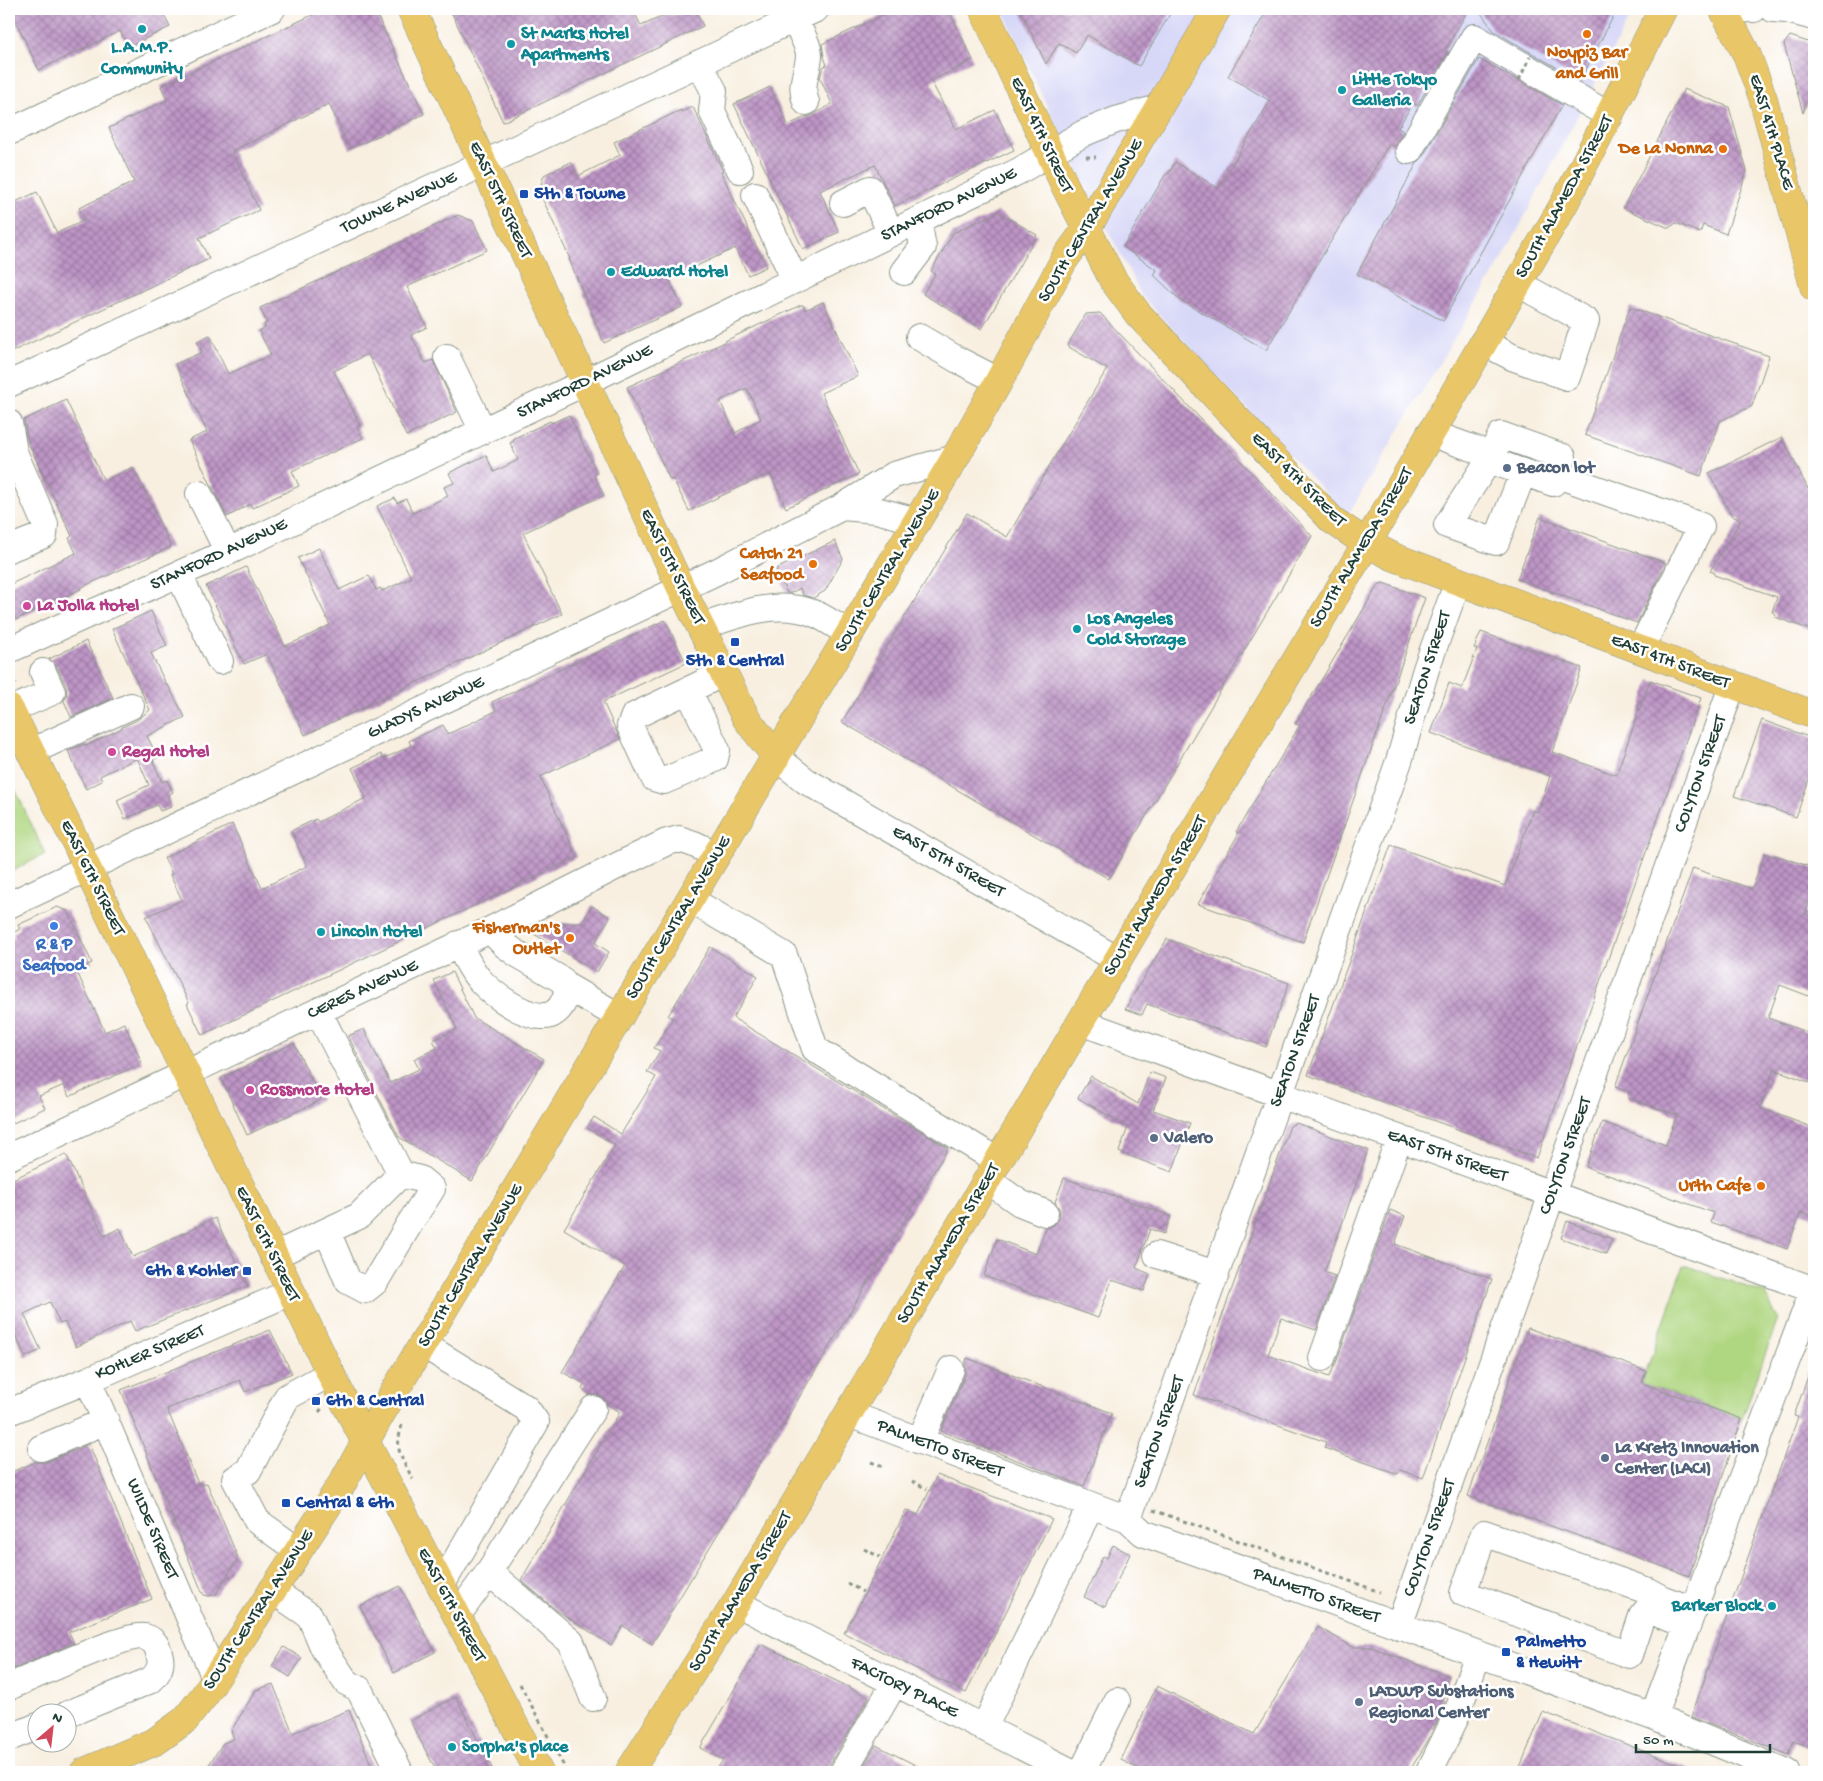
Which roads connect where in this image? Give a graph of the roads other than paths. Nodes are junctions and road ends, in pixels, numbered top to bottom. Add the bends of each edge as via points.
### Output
1 (412, 9) edge
2 (983, 9) edge
3 (1217, 9) edge
4 (1663, 9) edge
5 (1754, 9) edge
6 (1773, 9) edge
7 (268, 10) edge
8 (1723, 10) edge
9 (805, 14) edge
10 (1814, 17) edge
11 (699, 63) junction
12 (806, 102) dead end
13 (1158, 108) junction
14 (1610, 116) junction
15 (9, 132) edge
16 (1409, 151) dead end
17 (1050, 152) junction
18 (484, 164) junction
19 (740, 170) dead end
20 (754, 195) dead end
21 (843, 202) dead end
22 (918, 220) junction
23 (1087, 228) junction
24 (892, 233) junction
25 (904, 272) dead end
26 (795, 280) junction
27 (1518, 284) junction
28 (1814, 287) edge
29 (919, 337) dead end
30 (1483, 342) junction
31 (447, 357) dead end
32 (999, 381) junction
33 (585, 382) junction
34 (9, 384) edge
35 (9, 423) edge
36 (483, 431) junction
37 (1426, 439) junction
38 (12, 453) edge
39 (955, 458) junction
40 (1490, 460) junction
41 (1566, 468) junction
42 (1523, 473) junction
43 (199, 494) dead end
44 (842, 507) junction
45 (917, 521) junction
46 (1366, 543) junction
47 (9, 549) edge
48 (228, 552) junction
49 (179, 575) junction
50 (1458, 581) junction
51 (681, 588) junction
52 (700, 627) junction
53 (850, 635) junction
54 (9, 650) edge
55 (1640, 650) junction
56 (220, 662) dead end
57 (724, 673) junction
58 (1732, 686) junction
59 (688, 690) dead end
60 (52, 692) dead end
61 (131, 706) dead end
62 (9, 709) edge
63 (1814, 715) edge
64 (30, 752) junction
65 (776, 757) junction
66 (717, 855) junction
67 (87, 868) junction
68 (690, 900) junction
69 (9, 905) edge
70 (490, 930) junction
71 (458, 944) junction
72 (1118, 960) junction
73 (566, 986) junction
74 (318, 1011) junction
75 (620, 1017) junction
76 (1081, 1022) junction
77 (186, 1073) junction
78 (1280, 1095) junction
79 (1400, 1138) junction
80 (9, 1156) edge
81 (993, 1170) junction
82 (401, 1174) junction
83 (1552, 1194) junction
84 (1045, 1213) dead end
85 (327, 1231) junction
86 (1157, 1255) dead end
87 (273, 1256) junction
88 (1216, 1274) junction
89 (1814, 1289) edge
90 (291, 1292) junction
91 (424, 1345) junction
92 (1322, 1358) dead end
93 (951, 1370) dead end
94 (331, 1373) junction
95 (88, 1380) junction
96 (593, 1409) dead end
97 (9, 1412) edge
98 (849, 1414) junction
99 (106, 1421) junction
100 (920, 1441) junction
101 (366, 1442) junction
102 (41, 1448) dead end
103 (1090, 1505) junction
104 (1128, 1520) junction
105 (297, 1550) junction
106 (488, 1572) junction
107 (441, 1586) junction
108 (272, 1590) junction
109 (736, 1604) junction
110 (457, 1616) junction
111 (1691, 1618) junction
112 (1399, 1626) junction
113 (1478, 1654) junction
114 (216, 1678) junction
115 (894, 1684) junction
116 (9, 1687) edge
117 (593, 1698) dead end
118 (1117, 1701) dead end
119 (78, 1710) edge
120 (1654, 1718) junction
121 (984, 1728) junction
122 (28, 1730) edge
123 (9, 1738) edge
124 (84, 1772) edge
125 (400, 1772) edge
126 (539, 1772) edge
127 (629, 1772) edge
128 (842, 1772) edge
129 (1072, 1772) edge
130 (1082, 1772) edge
131 (1429, 1772) edge
132 (1786, 1772) edge

1 - 18 main road, EAST 5TH STREET
2 - 17 main road, EAST 4TH STREET
3 - 13 main road, SOUTH CENTRAL AVENUE
4 - 14 main road, SOUTH ALAMEDA STREET
5 - 8 street
6 - 10 street
7 - 15 street
8 - 28 main road, EAST 4TH PLACE via 1747,55 1763,98
9 - 11 street, TOWNE AVENUE
9 - 12 street via 809,55 802,93
11 - 18 street, TOWNE AVENUE
11 - 19 street via 714,91 712,112
13 - 17 street, STANFORD AVENUE via 1084,133
13 - 23 main road, SOUTH CENTRAL AVENUE
14 - 16 street via 1474,37
14 - 27 main road, SOUTH ALAMEDA STREET
17 - 22 street, STANFORD AVENUE via 1019,171
17 - 23 main road, EAST 4TH STREET
18 - 33 main road, EAST 5TH STREET
18 - 34 street, TOWNE AVENUE
20 - 26 street
21 - 24 street via 870,190
22 - 24 street, STANFORD AVENUE
22 - 25 street via 923,247
23 - 32 main road, SOUTH CENTRAL AVENUE via 1064,260
23 - 46 main road, EAST 4TH STREET via 1113,280 1138,314 1332,520
24 - 26 street, STANFORD AVENUE
26 - 33 street, STANFORD AVENUE
27 - 30 main road, SOUTH ALAMEDA STREET
27 - 30 street via 1586,321 1567,377 1512,357
29 - 32 street
30 - 37 main road, SOUTH ALAMEDA STREET
31 - 36 street
32 - 39 main road, SOUTH CENTRAL AVENUE
33 - 36 street, STANFORD AVENUE
33 - 51 main road, EAST 5TH STREET
35 - 38 street
36 - 48 street, STANFORD AVENUE
37 - 40 street via 1486,453
37 - 46 main road, SOUTH ALAMEDA STREET
38 - 47 street via 45,524 44,535
39 - 44 street, GLADYS AVENUE via 894,475
39 - 45 main road, SOUTH CENTRAL AVENUE
40 - 41 street via 1501,436
40 - 42 street
40 - 42 street via 1448,525 1496,542
41 - 42 street via 1553,483
41 - 55 street via 1701,526
43 - 48 street
44 - 45 street via 876,510
44 - 51 street, GLADYS AVENUE
45 - 53 main road, SOUTH CENTRAL AVENUE
46 - 50 main road, EAST 4TH STREET
46 - 72 main road, SOUTH ALAMEDA STREET
48 - 49 street, STANFORD AVENUE
49 - 54 street, STANFORD AVENUE
49 - 56 street
50 - 55 main road, EAST 4TH STREET
50 - 78 street, SEATON STREET via 1426,669 1399,761
51 - 52 main road, EAST 5TH STREET
51 - 67 street, GLADYS AVENUE
52 - 53 street via 757,609 781,606 813,613
52 - 57 main road, EAST 5TH STREET
53 - 65 main road, SOUTH CENTRAL AVENUE
55 - 58 main road, EAST 4TH STREET
57 - 59 street
57 - 65 main road, EAST 5TH STREET via 746,718
58 - 63 main road, EAST 4TH STREET
58 - 83 street, COLYTON STREET
60 - 62 street
61 - 64 street
62 - 64 main road, EAST 6TH STREET
64 - 67 main road, EAST 6TH STREET
65 - 66 main road, SOUTH CENTRAL AVENUE
65 - 72 street, EAST 5TH STREET via 806,781
66 - 68 main road, SOUTH CENTRAL AVENUE
66 - 70 street, CERES AVENUE via 679,840 667,842
67 - 69 street, GLADYS AVENUE
67 - 77 main road, EAST 6TH STREET
68 - 75 main road, SOUTH CENTRAL AVENUE
68 - 81 street via 784,955 814,1049
70 - 71 street, CERES AVENUE
70 - 73 street via 505,945 562,980
71 - 73 street via 478,977 516,1008 529,1014 553,1014 561,1005
71 - 74 street, CERES AVENUE
72 - 76 main road, SOUTH ALAMEDA STREET
73 - 75 street
74 - 77 street, CERES AVENUE
74 - 82 street
75 - 91 main road, SOUTH CENTRAL AVENUE
76 - 78 street, EAST 5TH STREET
76 - 81 main road, SOUTH ALAMEDA STREET
77 - 80 street, CERES AVENUE
77 - 87 main road, EAST 6TH STREET
78 - 79 street, EAST 5TH STREET
78 - 88 street, SEATON STREET
79 - 83 street, EAST 5TH STREET
79 - 92 street
81 - 84 street via 1020,1203
81 - 98 main road, SOUTH ALAMEDA STREET
82 - 85 street via 360,1216
82 - 85 street via 420,1180 432,1189 375,1282 366,1290 348,1281
83 - 89 street, EAST 5TH STREET
83 - 112 street, COLYTON STREET
85 - 87 street
86 - 88 street
87 - 90 main road, EAST 6TH STREET
88 - 104 street, SEATON STREET
89 - 111 street
90 - 94 main road, EAST 6TH STREET
90 - 95 street, KOHLER STREET
91 - 101 main road, SOUTH CENTRAL AVENUE
91 - 107 street via 526,1408 536,1422
93 - 100 street
94 - 101 main road, EAST 6TH STREET
94 - 105 street via 287,1397 248,1471 235,1479 257,1522
95 - 97 street, KOHLER STREET
95 - 99 street, WILDE STREET
96 - 106 street
98 - 100 street, PALMETTO STREET
98 - 109 main road, SOUTH ALAMEDA STREET
99 - 102 street
99 - 114 street, WILDE STREET
100 - 103 street, PALMETTO STREET
101 - 105 main road, SOUTH CENTRAL AVENUE
101 - 107 main road, EAST 6TH STREET
103 - 104 street, PALMETTO STREET
103 - 121 street
104 - 112 street, PALMETTO STREET via 1144,1533
105 - 108 main road, SOUTH CENTRAL AVENUE
106 - 110 street
106 - 117 street via 571,1642
107 - 110 main road, EAST 6TH STREET
108 - 114 main road, SOUTH CENTRAL AVENUE
108 - 125 street via 310,1616 324,1650 346,1682 360,1689
109 - 115 street, FACTORY PLACE
109 - 127 main road, SOUTH ALAMEDA STREET
110 - 126 main road, EAST 6TH STREET
111 - 111 street via 1648,1591 1484,1534 1463,1593 1629,1656 1647,1610
111 - 120 street
112 - 113 street, PALMETTO STREET
113 - 120 street, PALMETTO STREET
113 - 131 street via 1455,1718
114 - 124 main road, SOUTH CENTRAL AVENUE via 194,1710 174,1729 156,1741
115 - 121 street, FACTORY PLACE
115 - 128 street
116 - 119 street via 122,1640 143,1636 153,1641 161,1662 158,1673 151,1680
118 - 130 street
120 - 132 street, PALMETTO STREET
121 - 129 street, FACTORY PLACE
122 - 123 street

